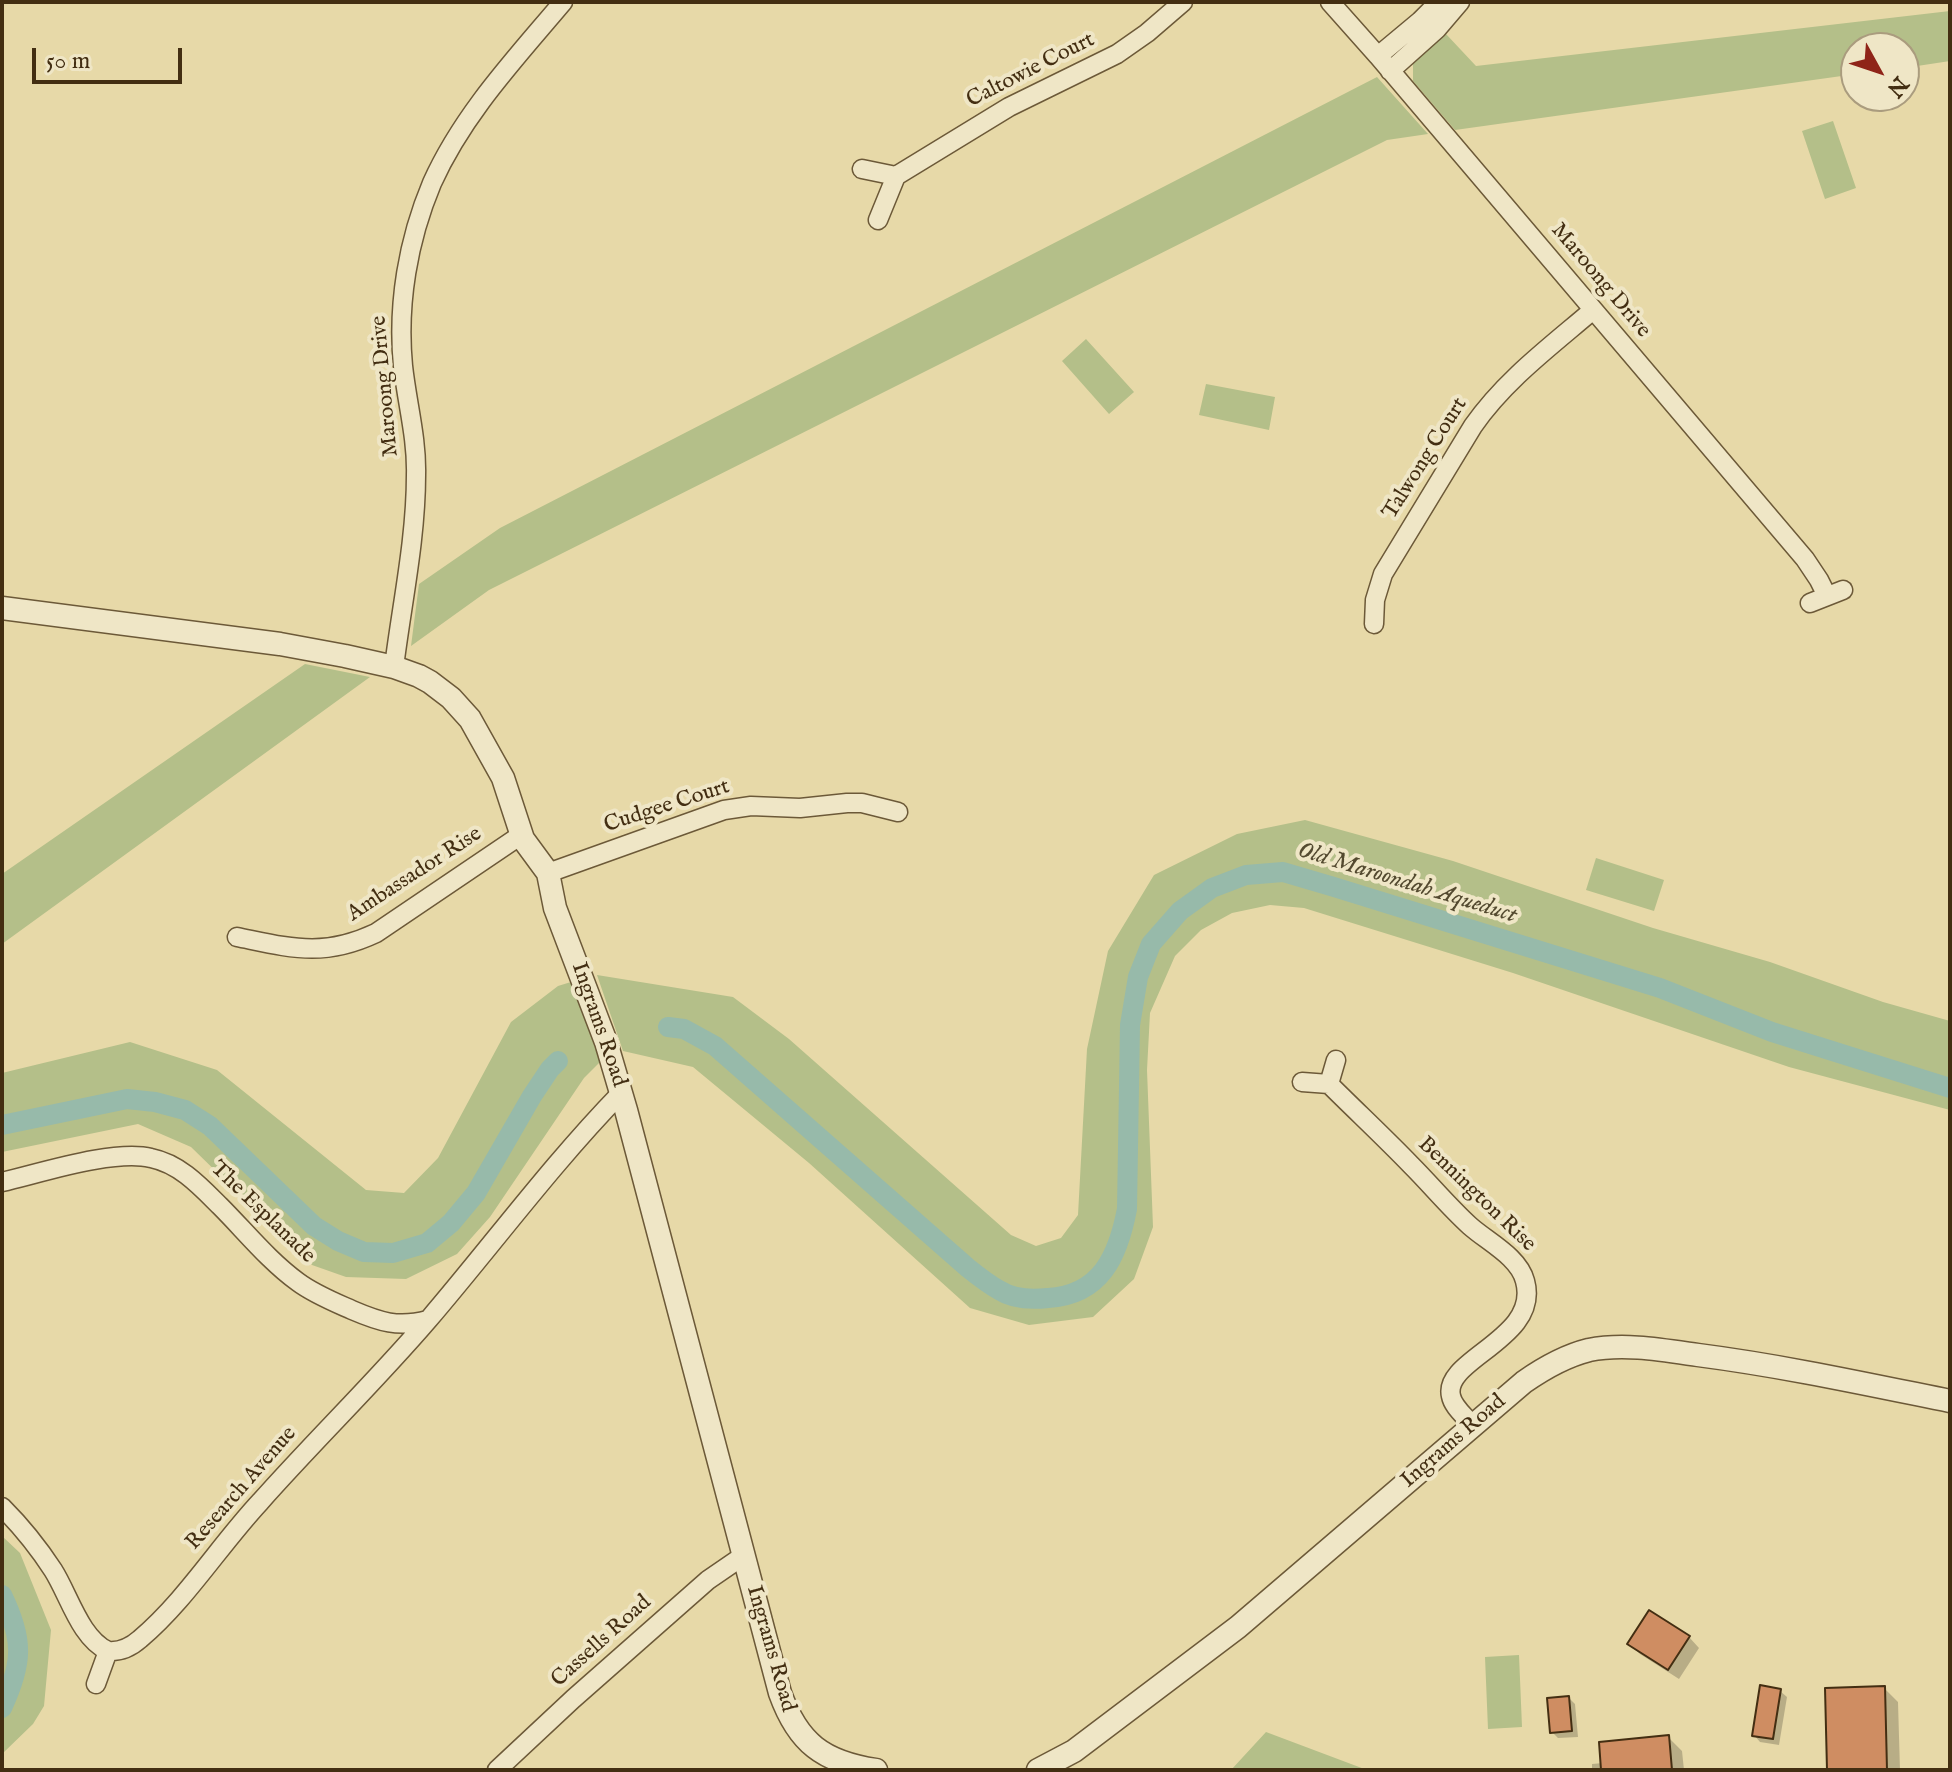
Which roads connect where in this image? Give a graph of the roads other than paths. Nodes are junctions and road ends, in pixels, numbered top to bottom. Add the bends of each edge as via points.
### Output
1 (563, 2) edge
2 (1183, 2) edge
3 (1330, 2) edge
4 (1439, 2) edge
5 (1460, 2) edge
6 (1384, 63) junction
7 (862, 169) dead end
8 (896, 176) junction
9 (878, 220) dead end
10 (1593, 310) junction
11 (1827, 596) dead end
12 (2, 608) edge
13 (1374, 624) dead end
14 (394, 667) junction
15 (898, 812) dead end
16 (521, 835) junction
17 (548, 873) junction
18 (237, 937) dead end
19 (1336, 1060) dead end
20 (1302, 1082) dead end
21 (1329, 1084) junction
22 (621, 1093) junction
23 (2, 1182) edge
24 (428, 1320) junction
25 (1950, 1401) edge
26 (1472, 1425) junction
27 (2, 1507) edge
28 (743, 1556) junction
29 (108, 1651) junction
30 (96, 1684) dead end
31 (497, 1770) edge
32 (876, 1770) edge
33 (1038, 1770) edge

1 - 14 street, Maroong Drive via 460,130 432,184 412,244 401,327 416,495
2 - 8 street, Caltowie Court via 1117,54 1009,107
3 - 6 street, Maroong Drive
4 - 6 street
5 - 6 street via 1437,29
6 - 10 street, Maroong Drive
7 - 8 street
8 - 9 street
10 - 11 street, Maroong Drive via 1805,559
10 - 13 street, Talwong Court via 1484,410 1383,574
12 - 14 street, Ingrams Road via 226,636
14 - 16 street, Ingrams Road via 441,689 470,719 503,778
15 - 17 street, Cudgee Court via 862,803 738,807
16 - 17 street, Ingrams Road
16 - 18 street, Ambassador Rise via 357,942 316,950
17 - 22 street, Ingrams Road via 555,908
19 - 21 street
20 - 21 street
21 - 26 street, Bennington Rise via 1471,1227 1511,1259 1525,1280 1525,1308 1518,1321 1451,1382 1454,1403
22 - 24 street
22 - 28 street, Ingrams Road
23 - 24 street, The Esplanade via 101,1159 152,1158 193,1180 310,1290 387,1323
24 - 29 street, Research Avenue via 259,1502 162,1618 125,1649
25 - 26 street, Ingrams Road via 1722,1358 1600,1348 1548,1366
26 - 33 street, Ingrams Road via 1238,1627 1074,1751
27 - 29 street via 55,1574 87,1634
28 - 31 street, Cassells Road via 708,1580
28 - 32 street, Ingrams Road via 791,1721 816,1750
29 - 30 street

